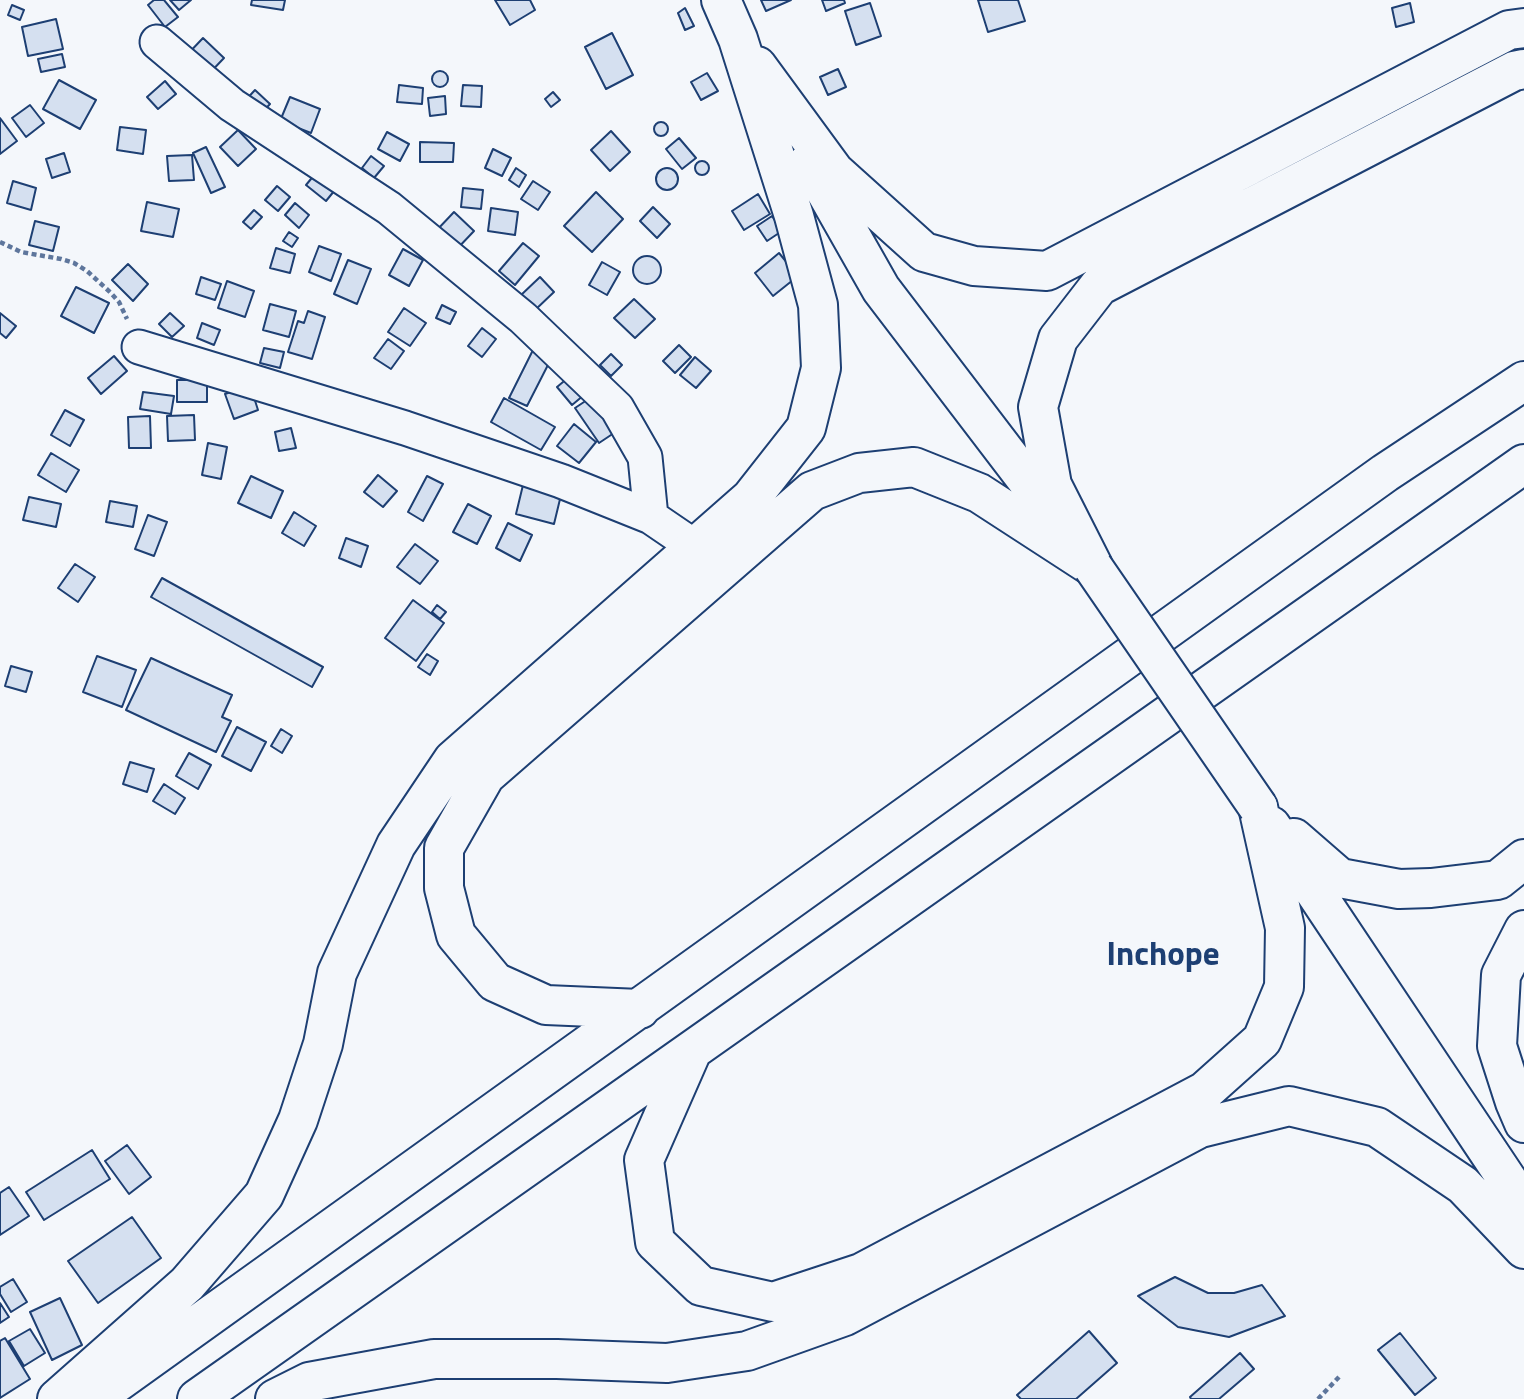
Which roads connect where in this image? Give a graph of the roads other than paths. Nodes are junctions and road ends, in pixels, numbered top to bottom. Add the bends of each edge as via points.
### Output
1 (721, 0) edge
2 (1524, 28) edge
3 (738, 39) junction
4 (158, 42) dead end
5 (1524, 69) edge
6 (139, 347) road end
7 (1524, 381) edge
8 (1524, 464) edge
9 (651, 517) junction
10 (695, 547) junction
11 (1093, 567) junction
12 (1258, 807) junction
13 (1524, 859) edge
14 (1524, 930) edge
15 (640, 1009) junction
16 (691, 1052) junction
17 (1524, 1123) edge
18 (1524, 1205) edge
19 (1524, 1249) edge
20 (57, 1399) edge
21 (94, 1399) edge
22 (197, 1399) edge
23 (275, 1399) edge

1 - 3 highway
2 - 3 highway via 1509,30 1047,271 974,266 924,252 834,171
3 - 10 highway via 818,305 821,368 806,428 751,498
3 - 11 highway via 881,289
4 - 9 street via 232,105 389,208 523,318 617,408 645,457
5 - 11 highway via 1099,286 1058,339 1038,407 1052,485
6 - 9 street via 431,437
7 - 15 highway via 1385,473
8 - 16 highway
9 - 10 street
10 - 20 highway via 453,760 396,845 337,973 323,1044 298,1120 264,1195 187,1284
11 - 12 highway, bridge
11 - 15 highway via 979,493 914,467 859,473 812,491 485,776 444,848 444,888 456,935 495,982 546,1004
12 - 13 highway via 1340,878 1399,889 1431,888 1498,880
12 - 16 highway via 1285,928 1284,987 1262,1040 1205,1091 861,1273 773,1302 701,1286 655,1242 644,1160
12 - 18 highway
14 - 17 highway via 1502,975 1497,1046
15 - 21 highway
16 - 22 highway
19 - 23 highway via 1463,1185 1377,1127 1289,1106 1200,1128 845,1315 747,1351 667,1363 434,1359 309,1382

